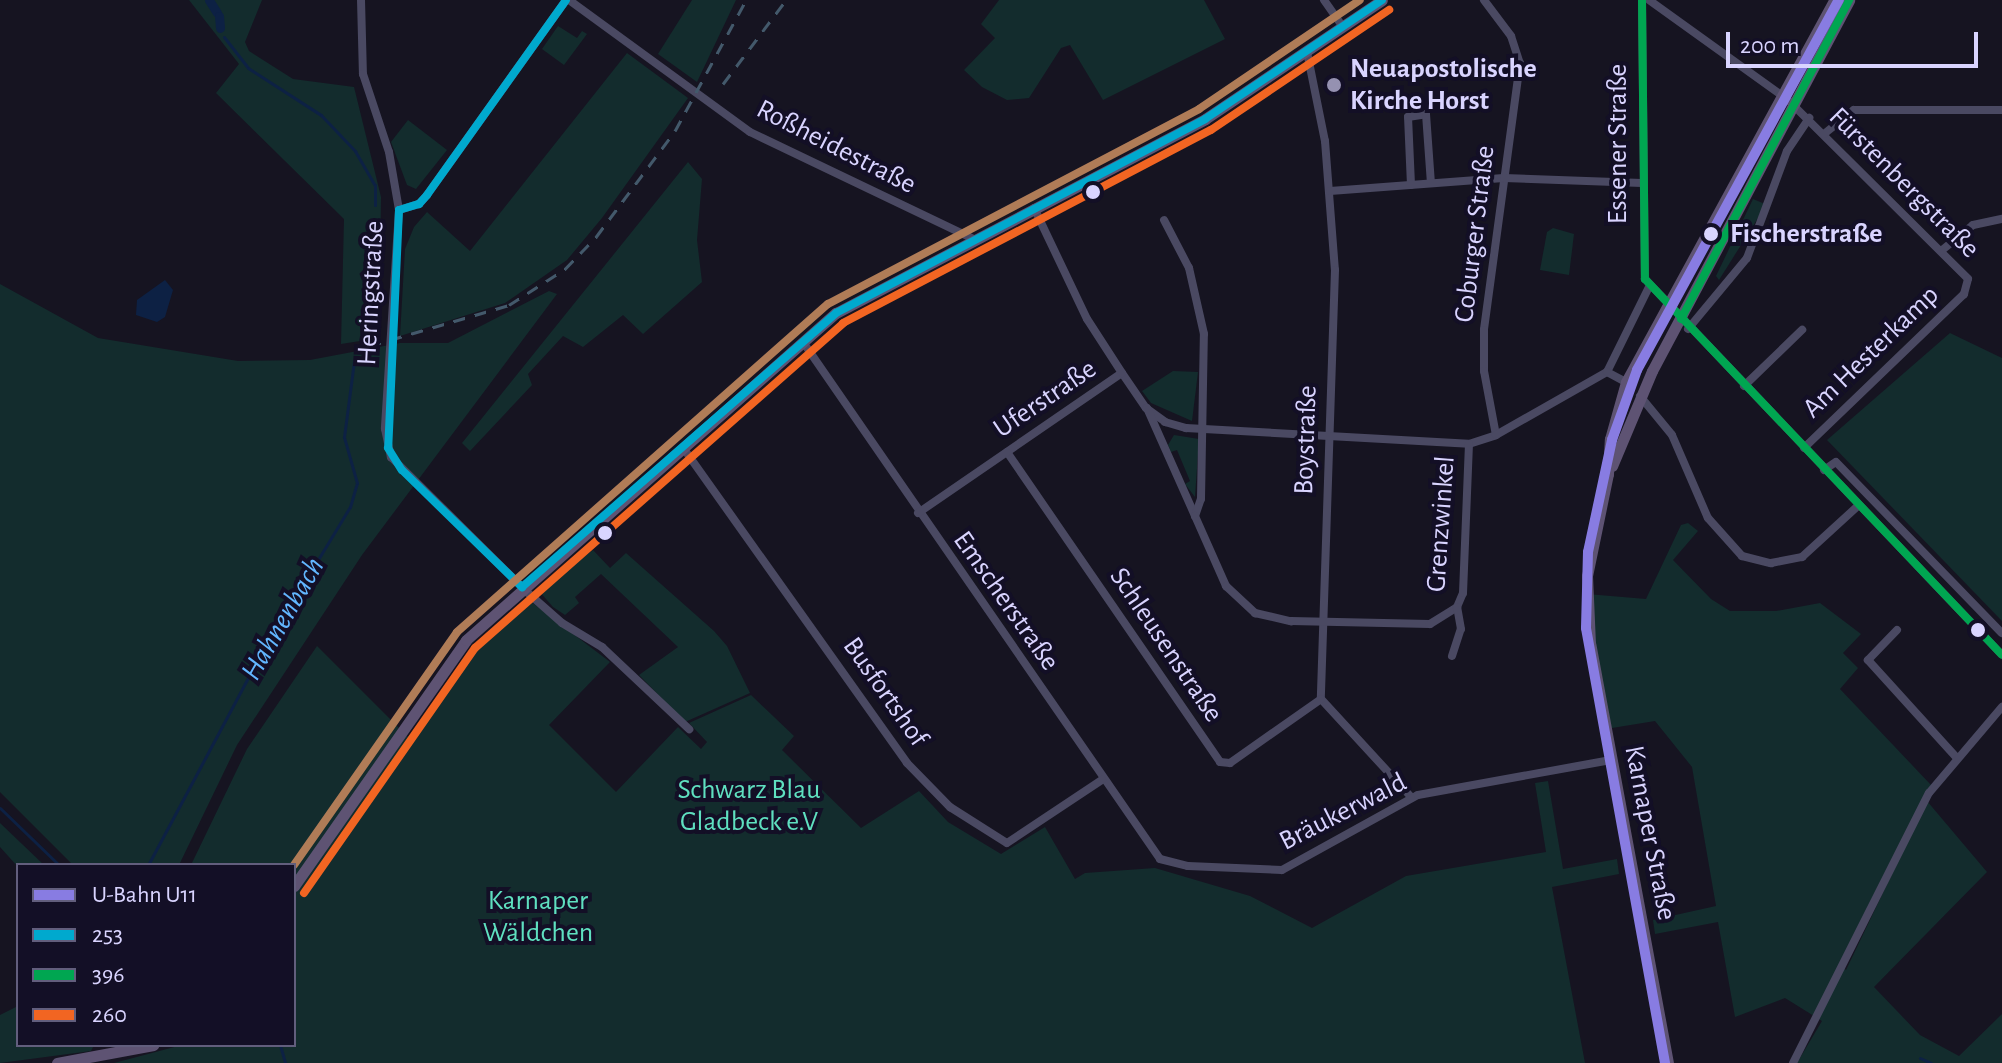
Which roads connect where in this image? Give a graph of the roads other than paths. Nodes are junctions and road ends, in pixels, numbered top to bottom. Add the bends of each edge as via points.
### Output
1 (361, 0) edge
2 (567, 0) edge
3 (1324, 0) edge
4 (1382, 0) edge
5 (1484, 0) edge
6 (1642, 0) edge
7 (1649, 0) edge
8 (1834, 0) edge
9 (1849, 0) edge
10 (1343, 27) junction
11 (1307, 52) junction
12 (1781, 95) junction
13 (1794, 105) junction
14 (2002, 110) edge
15 (1809, 118) junction
16 (1824, 134) junction
17 (1504, 178) junction
18 (1431, 183) junction
19 (1642, 183) junction
20 (1411, 185) junction
21 (1330, 191) junction
22 (1034, 208) junction
23 (399, 210) junction
24 (2002, 219) edge
25 (1164, 220) dead end
26 (973, 239) junction
27 (1941, 251) junction
28 (1968, 286) joint
29 (1649, 287) junction
30 (1668, 303) junction
31 (1685, 324) junction
32 (1802, 330) dead end
33 (803, 342) junction
34 (1607, 372) junction
35 (1122, 373) junction
36 (1626, 382) junction
37 (1744, 386) junction
38 (1640, 396) junction
39 (1146, 408) junction
40 (1202, 429) junction
41 (1496, 435) junction
42 (1327, 439) junction
43 (1469, 444) junction
44 (1804, 448) junction
45 (684, 449) junction
46 (1007, 452) junction
47 (1824, 470) junction
48 (1608, 474) junction
49 (1859, 505) junction
50 (918, 513) junction
51 (1195, 516) junction
52 (522, 587) junction
53 (1457, 607) junction
54 (1322, 621) junction
55 (1897, 630) dead end
56 (2002, 633) edge
57 (2002, 655) edge
58 (1452, 656) dead end
59 (1321, 699) junction
60 (2002, 707) edge
61 (689, 729) dead end
62 (1955, 756) junction
63 (1611, 760) junction
64 (1102, 780) junction
65 (1412, 798) junction
66 (1188, 866) joint
67 (296, 883) edge
68 (143, 1047) edge
69 (58, 1063) edge
70 (1668, 1063) edge
71 (1793, 1063) edge

1 - 23 street, Heringstraße via 363,74
2 - 23 street via 427,195 419,204
2 - 26 street, Roßheidestraße via 750,132
3 - 10 street
4 - 10 main road
5 - 17 street, Coburger Straße via 1511,36 1520,63
6 - 19 street, Essener Straße
7 - 12 street, Fürstenbergstraße
8 - 12 main road
9 - 13 main road
10 - 11 main road
11 - 21 street, Boystraße
11 - 22 main road via 1219,110
12 - 13 street, Fürstenbergstraße
12 - 30 main road
13 - 15 street, Fürstenbergstraße
13 - 31 main road
14 - 16 street via 1854,110
15 - 16 street, Fürstenbergstraße
15 - 31 street via 1787,151 1747,258
16 - 27 street, Fürstenbergstraße
17 - 18 street
17 - 19 street
17 - 41 street, Coburger Straße via 1484,330 1484,371
18 - 20 street
18 - 20 street via 1426,114 1408,117
19 - 29 street, Essener Straße via 1642,263
20 - 21 street
21 - 42 street, Boystraße via 1335,285
22 - 26 main road
22 - 35 street, Uferstraße via 1087,319
23 - 52 street, Heringstraße via 388,448 402,470
24 - 27 street via 1964,230
25 - 40 street via 1199,300 1204,334
26 - 33 main road via 860,297
27 - 28 street, Fürstenbergstraße via 1968,279
28 - 44 street, Am Hesterkamp
29 - 30 street
29 - 34 street
30 - 31 street
30 - 36 main road
31 - 37 street
31 - 38 main road
32 - 37 street
33 - 45 main road
33 - 50 street, Emscherstraße
34 - 36 street
34 - 41 street
35 - 39 street, Grenzwinkel
35 - 46 street, Uferstraße
36 - 48 main road via 1610,439
37 - 44 street
38 - 48 main road
38 - 49 street via 1672,435 1708,518 1742,556 1771,563 1802,557
39 - 40 street via 1165,422
39 - 51 street, Grenzwinkel
40 - 42 street
40 - 51 street
41 - 43 street
42 - 43 street
42 - 54 street, Boystraße
43 - 53 street, Grenzwinkel via 1465,582
44 - 47 street
45 - 52 main road
45 - 64 street, Busfortshof via 907,763 950,807 1007,843
46 - 50 street, Uferstraße
46 - 59 street, Schleusenstraße via 1220,762 1230,763
47 - 49 street
47 - 56 street via 1836,462
48 - 63 main road, Karnaper Straße via 1587,576 1587,612
49 - 57 street
50 - 64 street, Emscherstraße
51 - 54 street, Grenzwinkel via 1237,601 1271,619
52 - 61 street, Heringstraße via 562,623 602,647
52 - 67 main road via 466,640 431,685
53 - 54 street, Grenzwinkel via 1430,624
53 - 58 street, Grenzwinkel via 1461,629
54 - 59 street, Boystraße
55 - 62 street via 1868,660
59 - 65 street
60 - 62 street
62 - 71 street via 1929,793
63 - 65 street, Bräukerwald
63 - 70 main road, Karnaper Straße
64 - 66 street, Emscherstraße via 1160,859
65 - 66 street, Bräukerwald via 1282,870
68 - 69 main road

